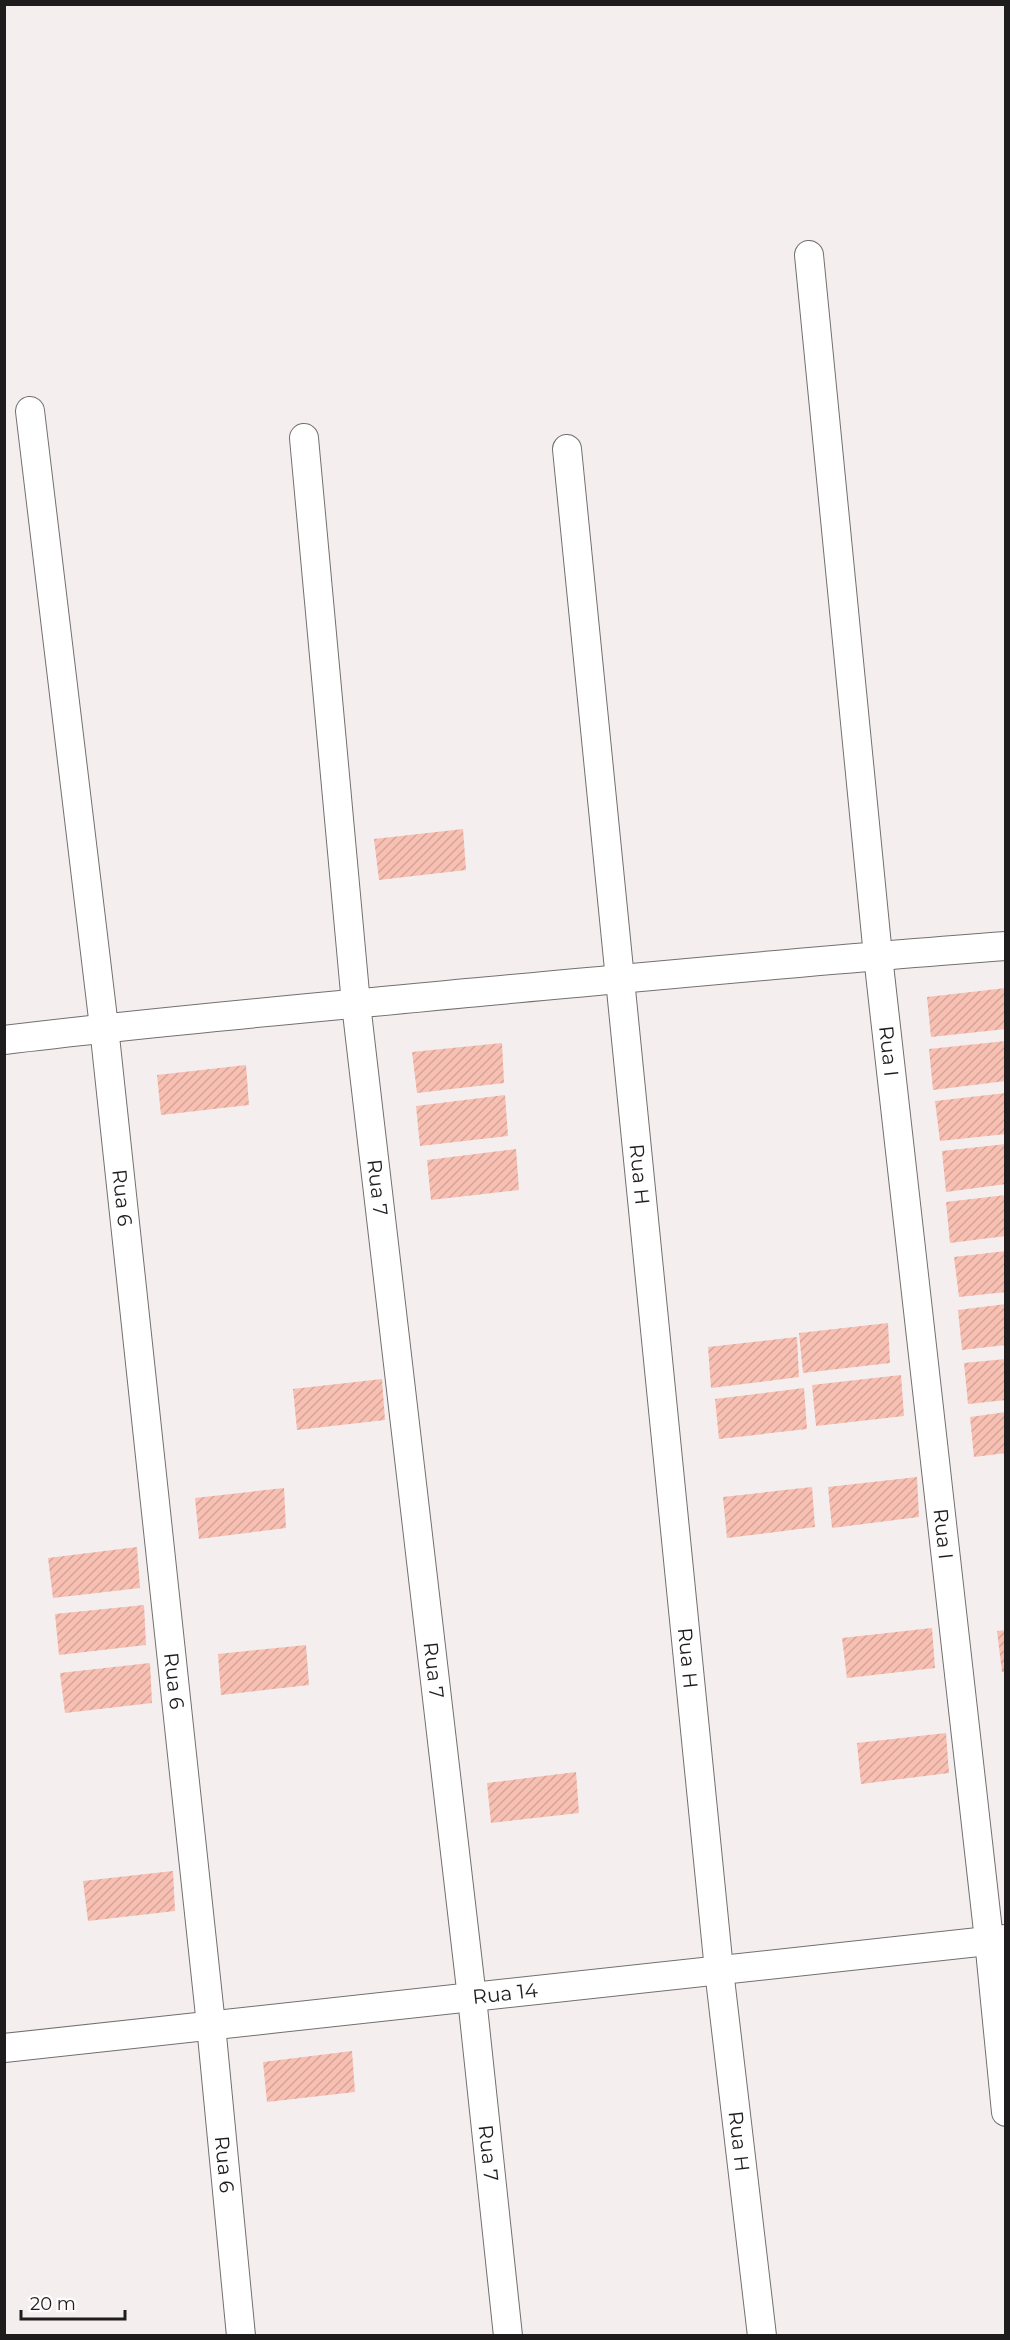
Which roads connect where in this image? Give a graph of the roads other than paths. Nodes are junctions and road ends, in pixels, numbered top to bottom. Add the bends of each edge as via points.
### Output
1 (809, 255) dead end
2 (30, 411) dead end
3 (304, 438) dead end
4 (567, 449) dead end
5 (1005, 946) edge
6 (878, 956) junction
7 (621, 979) junction
8 (356, 1004) junction
9 (104, 1027) junction
10 (4, 1040) edge
11 (997, 1939) edge
12 (719, 1970) junction
13 (472, 1998) junction
14 (211, 2025) junction
15 (4, 2048) edge
16 (1005, 2112) edge
17 (241, 2336) edge
18 (508, 2336) edge
19 (762, 2336) edge

1 - 6 street, Rua I
2 - 9 street, Rua 6
3 - 8 street, Rua 7
4 - 7 street, Rua H
5 - 6 street
6 - 7 street
6 - 11 street, Rua I
7 - 8 street
7 - 12 street, Rua H
8 - 9 street
8 - 13 street, Rua 7
9 - 10 street
9 - 14 street, Rua 6
11 - 12 street, Rua 14
11 - 16 street, Rua I
12 - 13 street, Rua 14
12 - 19 street, Rua H
13 - 14 street, Rua 14
13 - 18 street, Rua 7
14 - 15 street, Rua 14
14 - 17 street, Rua 6

